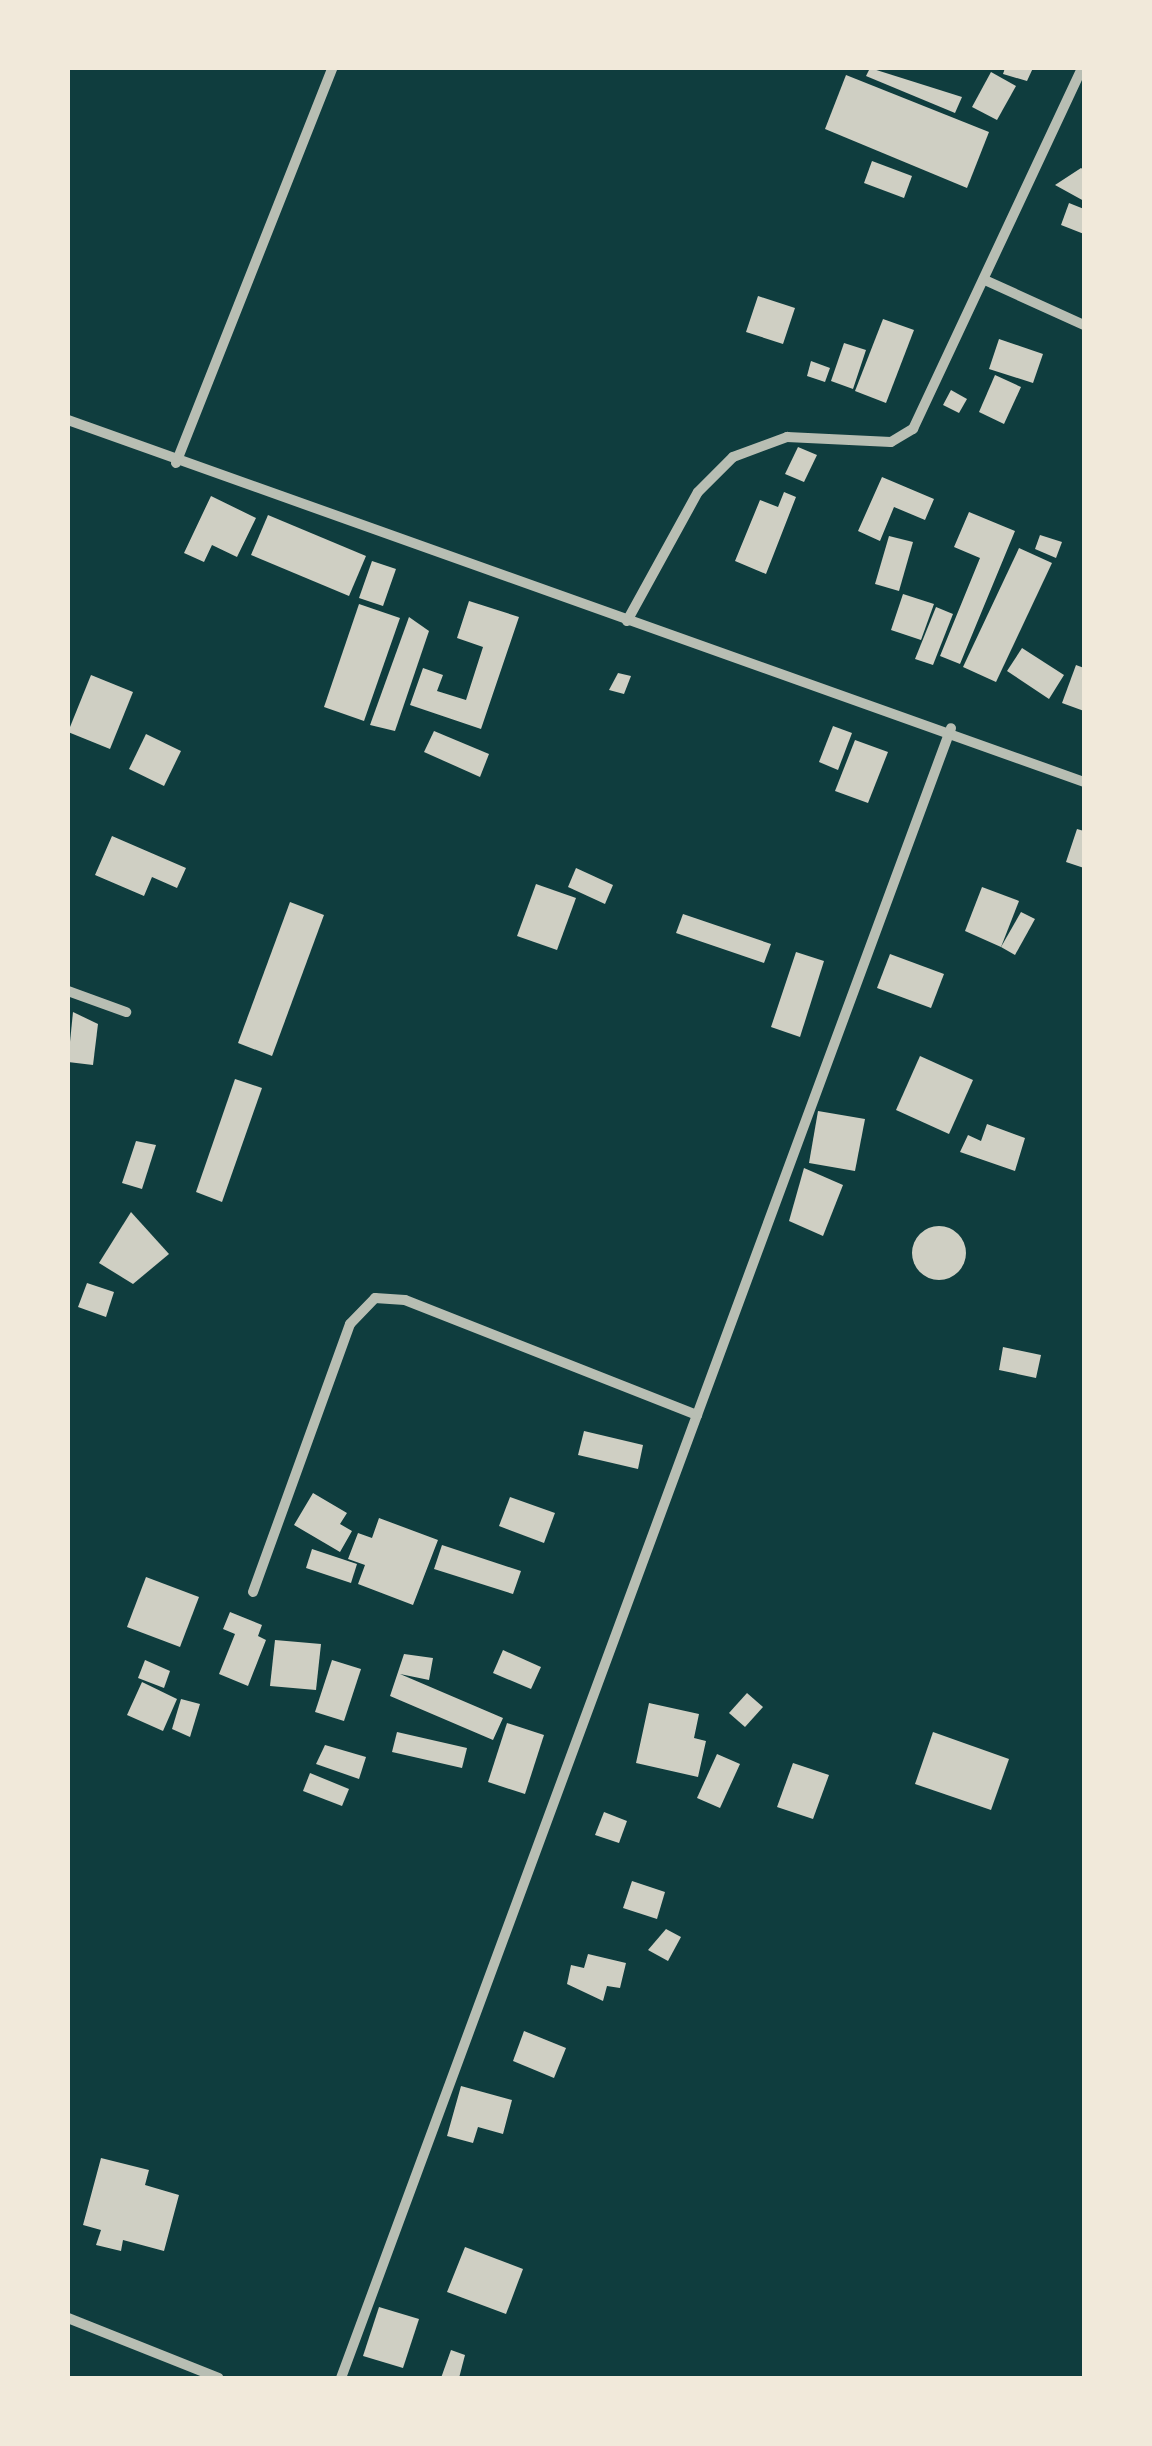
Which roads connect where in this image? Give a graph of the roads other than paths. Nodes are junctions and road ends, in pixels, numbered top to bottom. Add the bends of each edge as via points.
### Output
1 (332, 68) edge
2 (1082, 68) edge
3 (987, 280) junction
4 (1084, 325) edge
5 (68, 420) edge
6 (176, 463) junction
7 (628, 621) junction
8 (950, 728) junction
9 (1084, 782) edge
10 (68, 991) edge
11 (126, 1012) dead end
12 (696, 1414) junction
13 (253, 1592) dead end
14 (68, 2318) edge
15 (219, 2378) edge
16 (341, 2378) edge

1 - 6 street
2 - 3 street
3 - 4 street
3 - 7 street via 913,430 891,442 787,437 733,457 698,492
5 - 6 street
6 - 7 street
7 - 8 street
8 - 9 street
8 - 12 street
10 - 11 street
12 - 13 street via 405,1300 375,1298 350,1324
12 - 16 street
14 - 15 street

